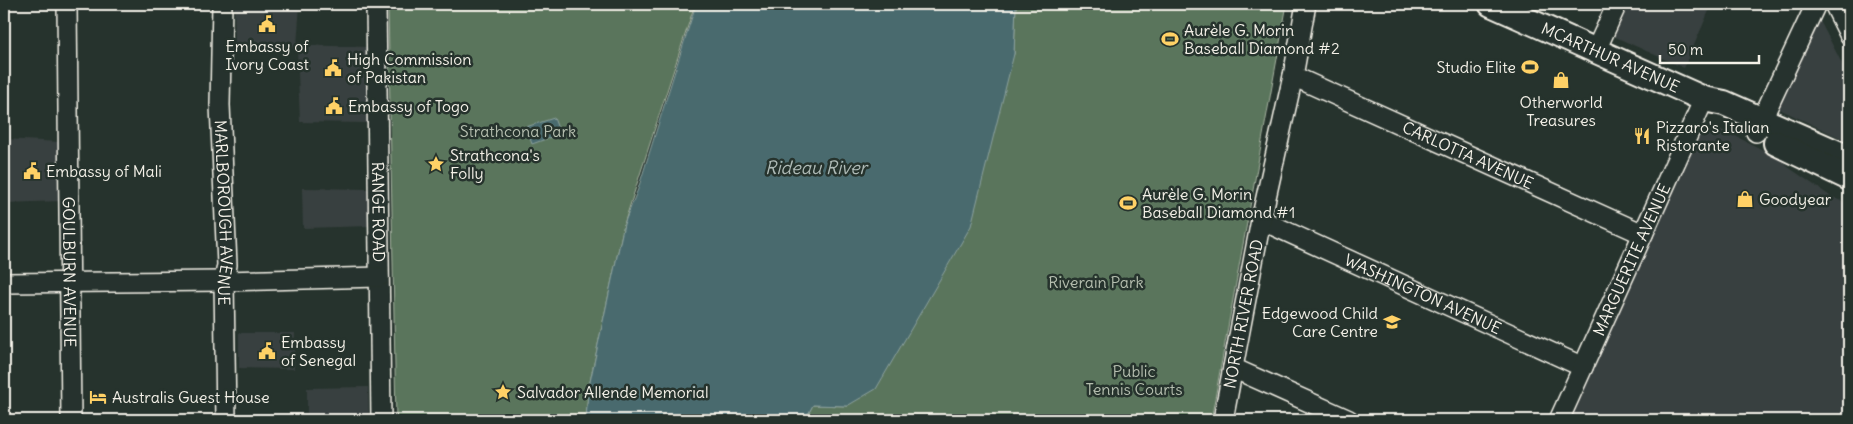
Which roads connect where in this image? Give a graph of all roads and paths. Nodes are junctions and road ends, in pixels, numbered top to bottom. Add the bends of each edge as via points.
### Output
1 (67, 4) edge
2 (222, 4) edge
3 (376, 4) edge
4 (1306, 4) edge
5 (1491, 4) edge
6 (1617, 4) edge
7 (1816, 4) edge
8 (1834, 4) edge
9 (1849, 34) edge
10 (1596, 50) junction
11 (1292, 76) junction
12 (1704, 99) junction
13 (1759, 126) junction
14 (1849, 158) edge
15 (1849, 178) edge
16 (1261, 220) junction
17 (1643, 234) junction
18 (379, 277) junction
19 (224, 281) junction
20 (70, 282) junction
21 (4, 283) edge
22 (1583, 367) junction
23 (1233, 368) junction
24 (72, 420) edge
25 (226, 420) edge
26 (382, 420) edge
27 (1223, 420) edge
28 (1349, 420) edge
29 (1560, 420) edge

1 - 20 street, GOULBURN AVENUE
2 - 19 street, MARLBOROUGH AVENUE via 220,105 227,265
3 - 18 street, RANGE ROAD
4 - 11 street, NORTH RIVER ROAD
5 - 10 main road, MCARTHUR AVENUE
6 - 10 street
7 - 13 street
8 - 9 street
10 - 12 main road, MCARTHUR AVENUE
11 - 16 street, NORTH RIVER ROAD
11 - 17 street, CARLOTTA AVENUE
12 - 13 main road, MCARTHUR AVENUE via 1719,112
12 - 17 street, MARGUERITE AVENUE
13 - 14 main road, MCARTHUR AVENUE
13 - 15 main road, MCARTHUR AVENUE
16 - 22 street, WASHINGTON AVENUE
16 - 23 street, NORTH RIVER ROAD
17 - 22 street, MARGUERITE AVENUE
18 - 19 street
18 - 26 street, RANGE ROAD
19 - 20 street
19 - 25 street, MARLBOROUGH AVENUE
20 - 21 street
20 - 24 street, GOULBURN AVENUE
22 - 29 street, MARGUERITE AVENUE
23 - 27 street, NORTH RIVER ROAD
23 - 28 street

